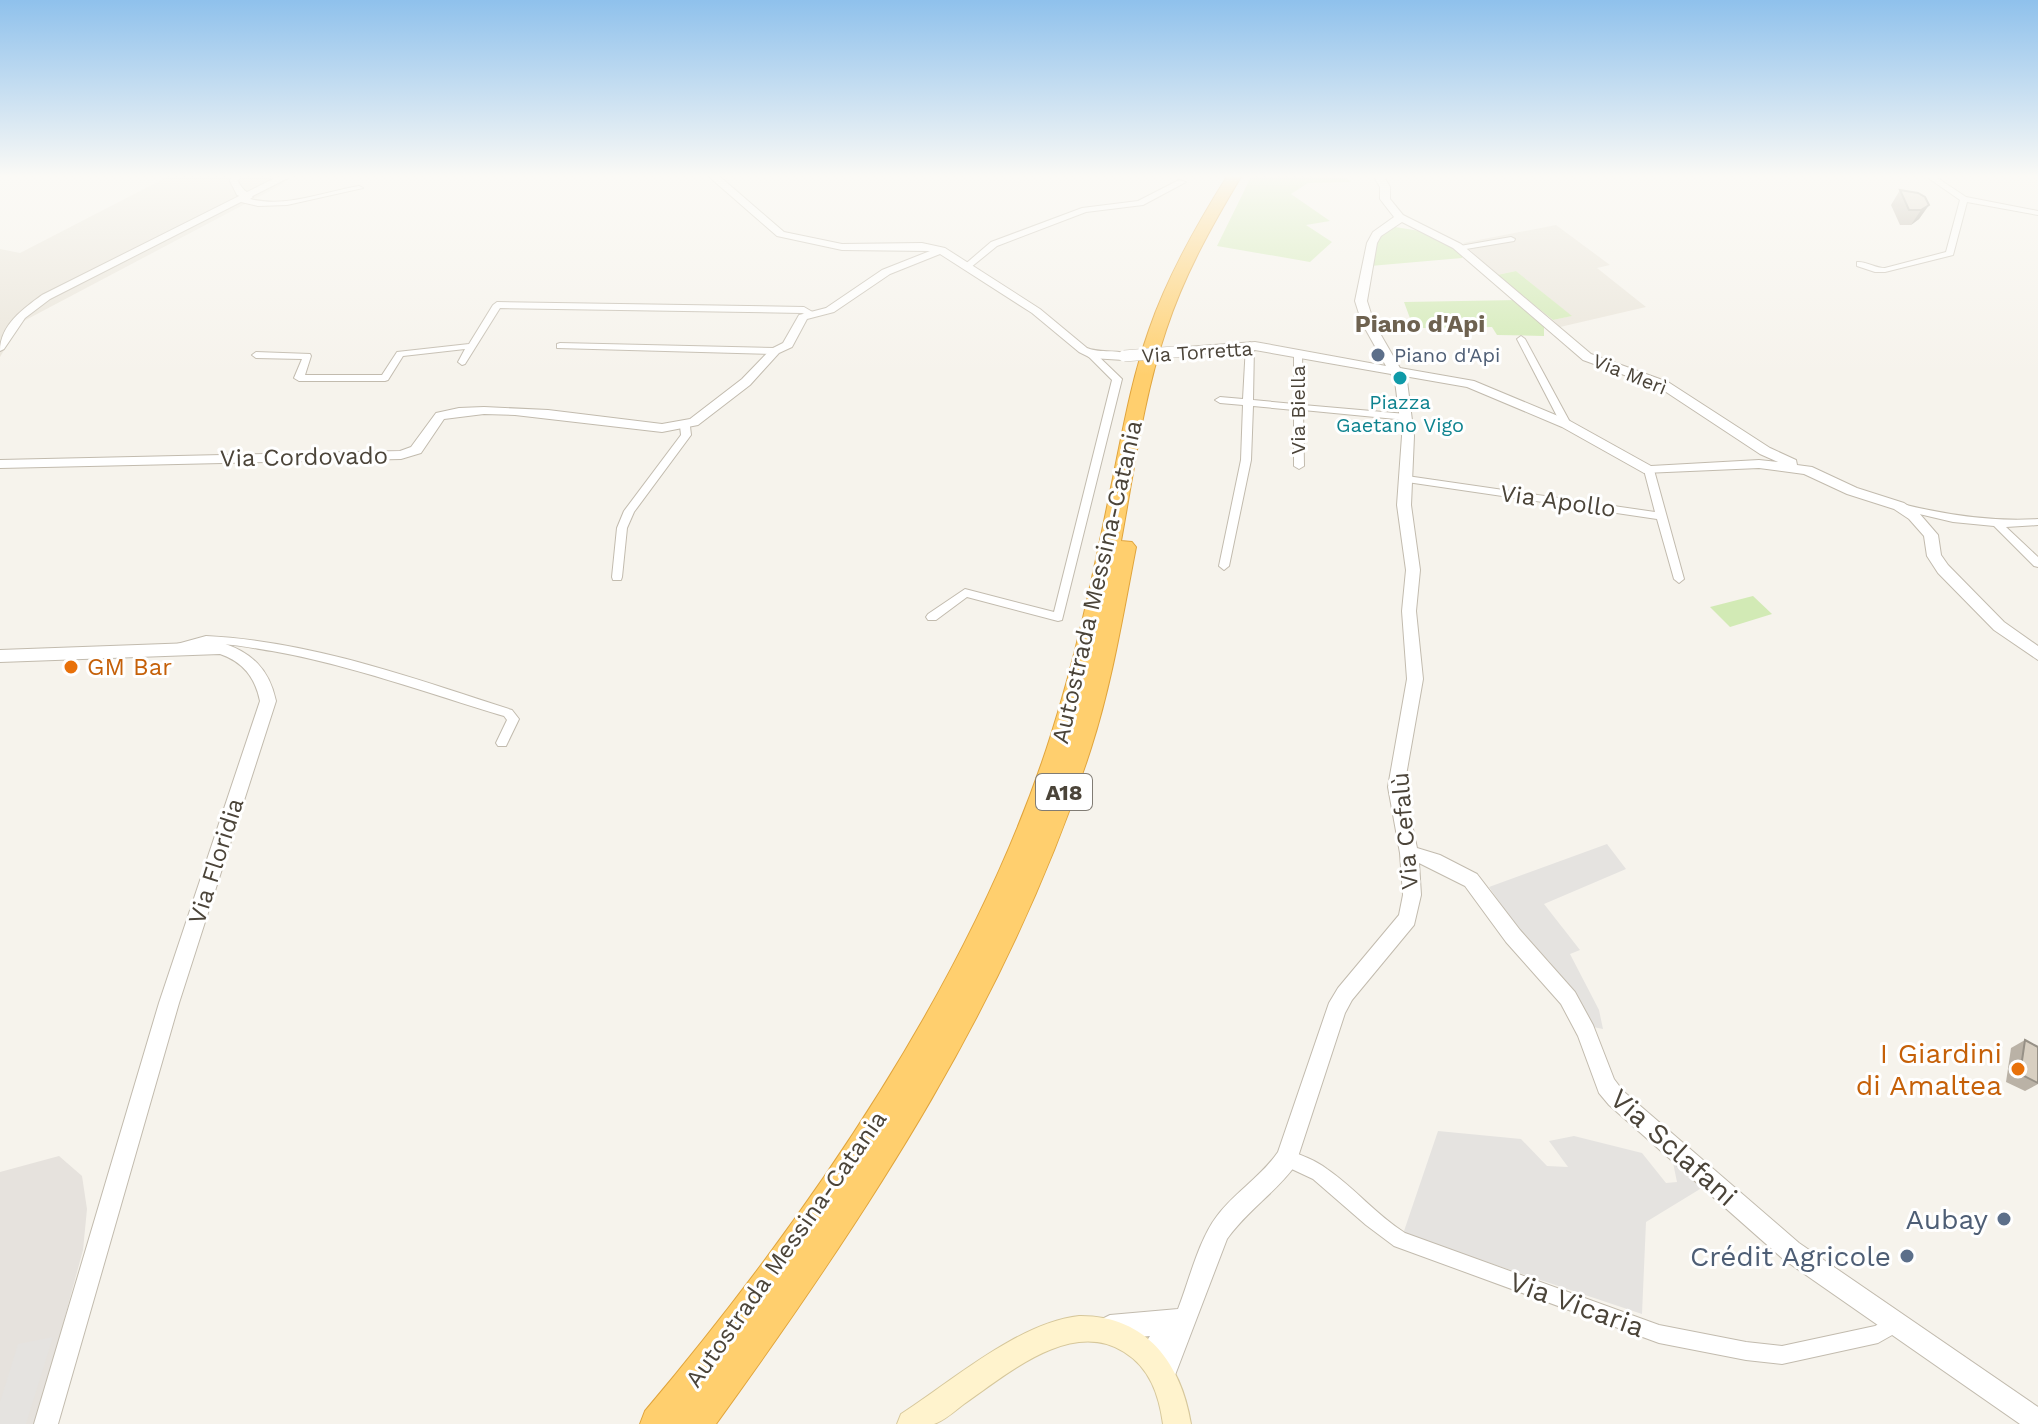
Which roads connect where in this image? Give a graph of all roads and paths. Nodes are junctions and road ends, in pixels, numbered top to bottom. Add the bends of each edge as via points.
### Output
1 (160, 241) edge
2 (812, 241) edge
3 (1001, 241) edge
4 (1196, 241) edge
5 (1208, 241) edge
6 (1373, 241) edge
7 (1447, 241) edge
8 (1497, 241) edge
9 (1953, 241) edge
10 (1460, 248) junction
11 (941, 250) junction
12 (1860, 264) dead end
13 (967, 266) junction
14 (812, 314) junction
15 (1521, 339) dead end
16 (1250, 345) junction
17 (471, 346) junction
18 (560, 346) dead end
19 (0, 347) edge
20 (775, 351) junction
21 (1091, 354) junction
22 (1298, 354) junction
23 (256, 355) dead end
24 (462, 362) dead end
25 (1400, 381) junction
26 (1220, 400) dead end
27 (1248, 402) junction
28 (1299, 407) junction
29 (1406, 417) junction
30 (1566, 424) junction
31 (685, 426) junction
32 (1762, 458) junction
33 (0, 464) edge
34 (1299, 466) dead end
35 (1649, 470) junction
36 (1407, 479) junction
37 (1899, 506) junction
38 (1661, 516) junction
39 (2038, 522) edge
40 (1998, 525) junction
41 (2038, 563) edge
42 (1224, 566) dead end
43 (617, 577) dead end
44 (1679, 579) dead end
45 (932, 617) dead end
46 (181, 647) junction
47 (2034, 649) edge
48 (0, 656) edge
49 (502, 743) dead end
50 (1409, 853) junction
51 (1287, 1158) junction
52 (1182, 1314) junction
53 (1895, 1324) junction
54 (1089, 1328) junction
55 (1157, 1365) junction
56 (667, 1422) edge
57 (2038, 1422) edge
58 (46, 1424) edge
59 (911, 1424) edge
60 (1177, 1424) edge

1 - 19 street via 34,305
2 - 11 street, Via Torretta
3 - 13 street
4 - 56 highway, Autostrada Messina-Catania / A18 via 1156,334 1075,698 1003,891 939,1017 859,1149
5 - 56 highway, Autostrada Messina-Catania / A18 via 1170,336 1157,386 1093,702 1023,898 959,1027 880,1161 796,1285
6 - 25 street via 1361,301
7 - 10 street, Via Merì
8 - 10 street
9 - 12 street via 1950,253 1885,270
10 - 32 street, Via Merì via 1587,357 1664,385
11 - 13 street, Via Torretta
11 - 14 street via 886,272 830,310
13 - 21 street, Via Torretta
14 - 17 street via 497,305
14 - 20 street via 803,317 788,345
15 - 30 street
16 - 21 street, Via Torretta, bridge
16 - 22 street, Via Torretta
16 - 27 street
17 - 23 street via 400,354 385,378 299,378 307,356
17 - 24 street
18 - 20 street
20 - 31 street via 746,382
21 - 45 street, Via Torretta via 1117,379 1058,617 965,593
22 - 25 street, Via Torretta
22 - 28 street, Via Biella
25 - 29 street, Via Cefalù
25 - 30 street, Via Torretta via 1470,384
26 - 27 street
27 - 28 street
27 - 42 street via 1246,460
28 - 29 street
28 - 34 street, Via Biella
29 - 36 street, Via Cefalù
30 - 35 street, Via Torretta
31 - 33 street, Via Cordovado via 456,412 440,416 416,450 401,455
31 - 43 street via 686,435 629,511
32 - 35 street
32 - 37 street, Via Merì
35 - 38 street, Via Apollo
36 - 38 street, Via Apollo
36 - 50 street, Via Cefalù via 1404,505 1413,570 1409,611 1415,679 1396,787
37 - 40 street
37 - 47 street via 1931,535 1934,556 1943,569 1999,626
38 - 44 street
39 - 40 street
40 - 41 street
46 - 48 street, Via Floridia
46 - 49 street via 190,641 223,640 293,650 508,713 513,719
46 - 58 street, Via Floridia via 234,651 258,671 268,701 169,1003
50 - 51 street, Via Cefalù via 1412,895 1407,919 1336,1010
50 - 53 street, Via Sclafani via 1471,880 1568,998 1616,1098 1770,1233
51 - 52 street, Via Cefalù via 1278,1173 1229,1214
51 - 53 street, Via Vicaria via 1326,1175 1377,1226 1400,1240 1659,1334 1782,1355 1878,1334
52 - 54 street
52 - 55 street, Via Cefalù
53 - 57 street, Via Sclafani
54 - 55 main road via 1133,1342
54 - 59 main road via 1036,1343
55 - 60 main road

